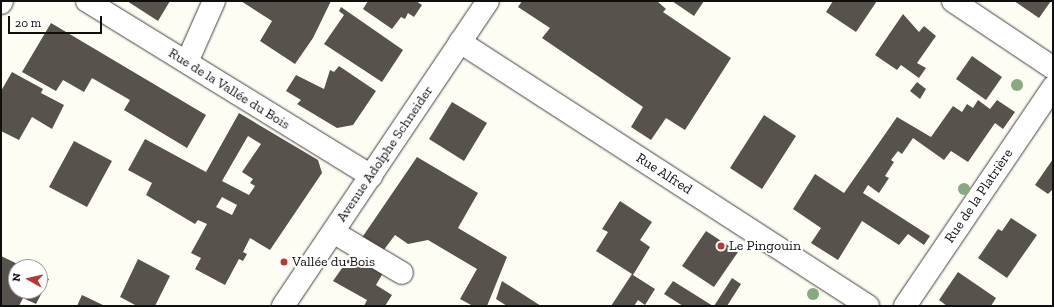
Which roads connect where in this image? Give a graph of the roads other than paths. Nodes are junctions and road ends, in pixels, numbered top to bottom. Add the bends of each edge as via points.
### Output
1 (87, 1) edge
2 (214, 1) edge
3 (488, 1) edge
4 (953, 1) edge
5 (460, 42) junction
6 (187, 62) junction
7 (1053, 68) edge
8 (1053, 87) edge
9 (371, 176) junction
10 (333, 232) junction
11 (402, 273) dead end
12 (283, 306) edge
13 (868, 306) edge
14 (905, 306) edge

1 - 6 street, Rue de la Vallée du Bois
2 - 6 street
3 - 5 street, Avenue Adolphe Schneider
4 - 7 street
5 - 9 street, Avenue Adolphe Schneider
5 - 13 street, Rue Alfred
6 - 9 street, Rue de la Vallée du Bois
8 - 14 street, Rue de la Platrière
9 - 10 street, Avenue Adolphe Schneider
10 - 11 street
10 - 12 street, Avenue Adolphe Schneider

